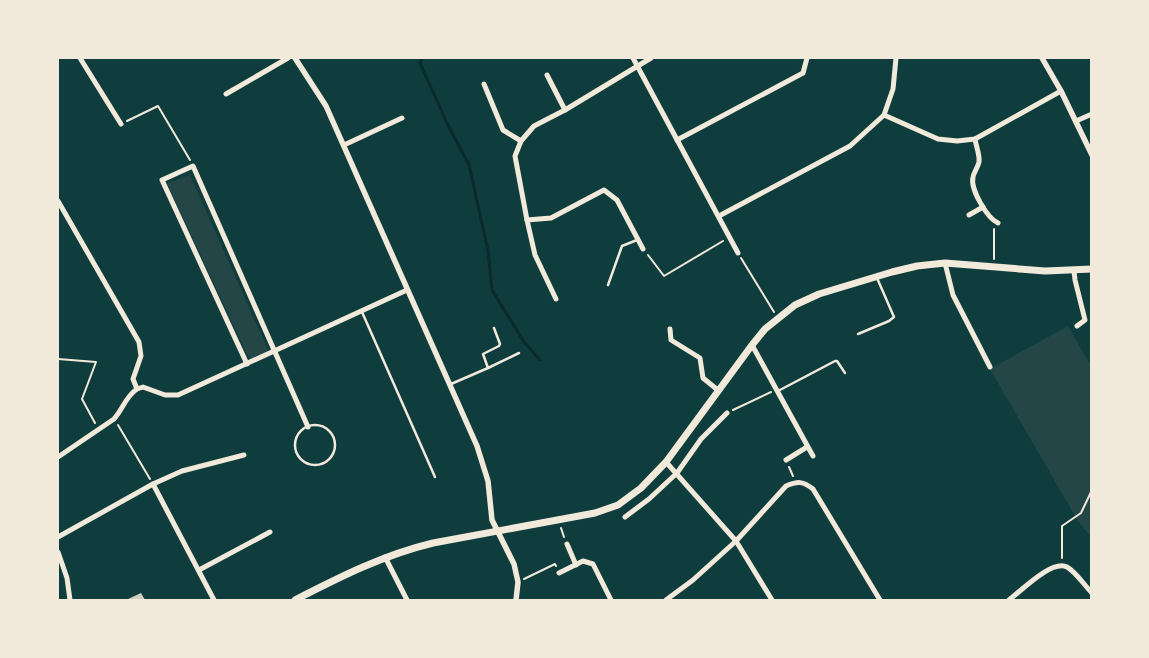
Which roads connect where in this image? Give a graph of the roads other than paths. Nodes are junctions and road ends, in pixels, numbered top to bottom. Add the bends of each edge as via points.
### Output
1 (80, 58) edge
2 (288, 58) edge
3 (295, 58) edge
4 (633, 58) edge
5 (651, 58) edge
6 (807, 58) edge
7 (896, 58) edge
8 (1042, 58) edge
9 (636, 66) junction
10 (548, 74) dead end
11 (484, 84) dead end
12 (1061, 91) junction
13 (226, 94) dead end
14 (565, 110) junction
15 (1092, 114) edge
16 (884, 115) junction
17 (402, 118) dead end
18 (1076, 121) junction
19 (121, 124) road end
20 (975, 139) junction
21 (677, 140) junction
22 (521, 141) junction
23 (344, 145) junction
24 (1092, 155) edge
25 (58, 201) edge
26 (983, 207) junction
27 (969, 215) dead end
28 (719, 216) junction
29 (527, 220) junction
30 (996, 222) road end
31 (638, 240) junction
32 (643, 249) road end
33 (738, 253) road end
34 (945, 263) junction
35 (1092, 269) edge
36 (1074, 271) junction
37 (877, 276) junction
38 (608, 285) dead end
39 (407, 290) junction
40 (556, 298) dead end
41 (361, 311) junction
42 (1077, 326) dead end
43 (494, 328) dead end
44 (670, 329) dead end
45 (858, 334) dead end
46 (752, 345) junction
47 (275, 351) junction
48 (519, 353) dead end
49 (247, 364) junction
50 (990, 367) dead end
51 (488, 368) junction
52 (845, 373) dead end
53 (450, 385) junction
54 (137, 389) junction
55 (719, 391) junction
56 (776, 391) junction
57 (727, 413) road end
58 (308, 427) junction
59 (808, 447) junction
60 (244, 455) dead end
61 (813, 456) dead end
62 (58, 457) edge
63 (786, 460) road end
64 (666, 462) junction
65 (677, 473) junction
66 (435, 477) dead end
67 (153, 484) junction
68 (625, 517) dead end
69 (497, 531) junction
70 (270, 532) dead end
71 (58, 537) edge
72 (736, 541) junction
73 (567, 544) road end
74 (58, 552) edge
75 (385, 557) junction
76 (576, 565) junction
77 (199, 570) junction
78 (559, 573) road end
79 (1092, 593) edge
80 (70, 600) edge
81 (214, 600) edge
82 (295, 600) edge
83 (407, 600) edge
84 (516, 600) edge
85 (611, 600) edge
86 (666, 600) edge
87 (772, 600) edge
88 (880, 600) edge
89 (1009, 600) edge

1 - 19 street
2 - 13 street
3 - 23 street via 326,106
4 - 9 street
5 - 9 street
6 - 21 street via 803,73
7 - 16 street via 893,89
8 - 12 street
9 - 14 street
9 - 21 street
10 - 14 street
11 - 22 street via 503,130
12 - 18 street
12 - 20 street
14 - 22 street via 534,126
15 - 18 street
16 - 20 street via 938,139
16 - 28 street via 850,146
17 - 23 street
18 - 24 street
20 - 26 street via 979,162 973,186
21 - 28 street
22 - 29 street via 515,156
23 - 39 street
25 - 54 street via 139,342 141,356 133,380
26 - 27 street
26 - 30 street
28 - 33 street
29 - 31 street via 551,218 604,190 617,200
29 - 40 street via 535,255
31 - 32 street
31 - 38 lane via 622,246
34 - 36 main road
34 - 37 main road
34 - 50 street via 953,295
35 - 36 main road
36 - 42 street via 1085,320
37 - 45 lane via 894,317
37 - 46 main road via 794,305
39 - 41 street
39 - 53 street
41 - 47 street
41 - 66 lane
43 - 51 lane via 500,344 483,354
44 - 55 street via 671,340 700,358 703,378
46 - 55 main road
46 - 56 street
47 - 49 street
47 - 49 street via 194,166 162,180
47 - 58 street
48 - 51 lane
49 - 54 street via 178,394 165,395
51 - 53 lane
52 - 56 lane via 835,361
53 - 69 street via 485,468 492,520
54 - 62 street via 130,393 114,419
55 - 64 main road
56 - 59 street
57 - 65 street via 701,439
58 - 58 lane via 298,436 296,452 305,463 324,463 334,454 334,437 324,427
59 - 61 street
59 - 63 street
60 - 67 street via 182,471
64 - 65 street
64 - 69 main road via 641,488 618,505 559,521
65 - 68 street
65 - 72 street
67 - 71 street
67 - 77 street
69 - 75 main road via 432,542
69 - 84 street via 514,564 518,582
70 - 77 street
72 - 86 street
72 - 87 street
72 - 88 street via 786,486 805,482 813,489
73 - 76 street
74 - 80 street
75 - 82 main road
75 - 83 street
76 - 78 street
76 - 85 street via 583,562 593,564
77 - 81 street
79 - 89 street via 1069,568 1062,565 1050,567

